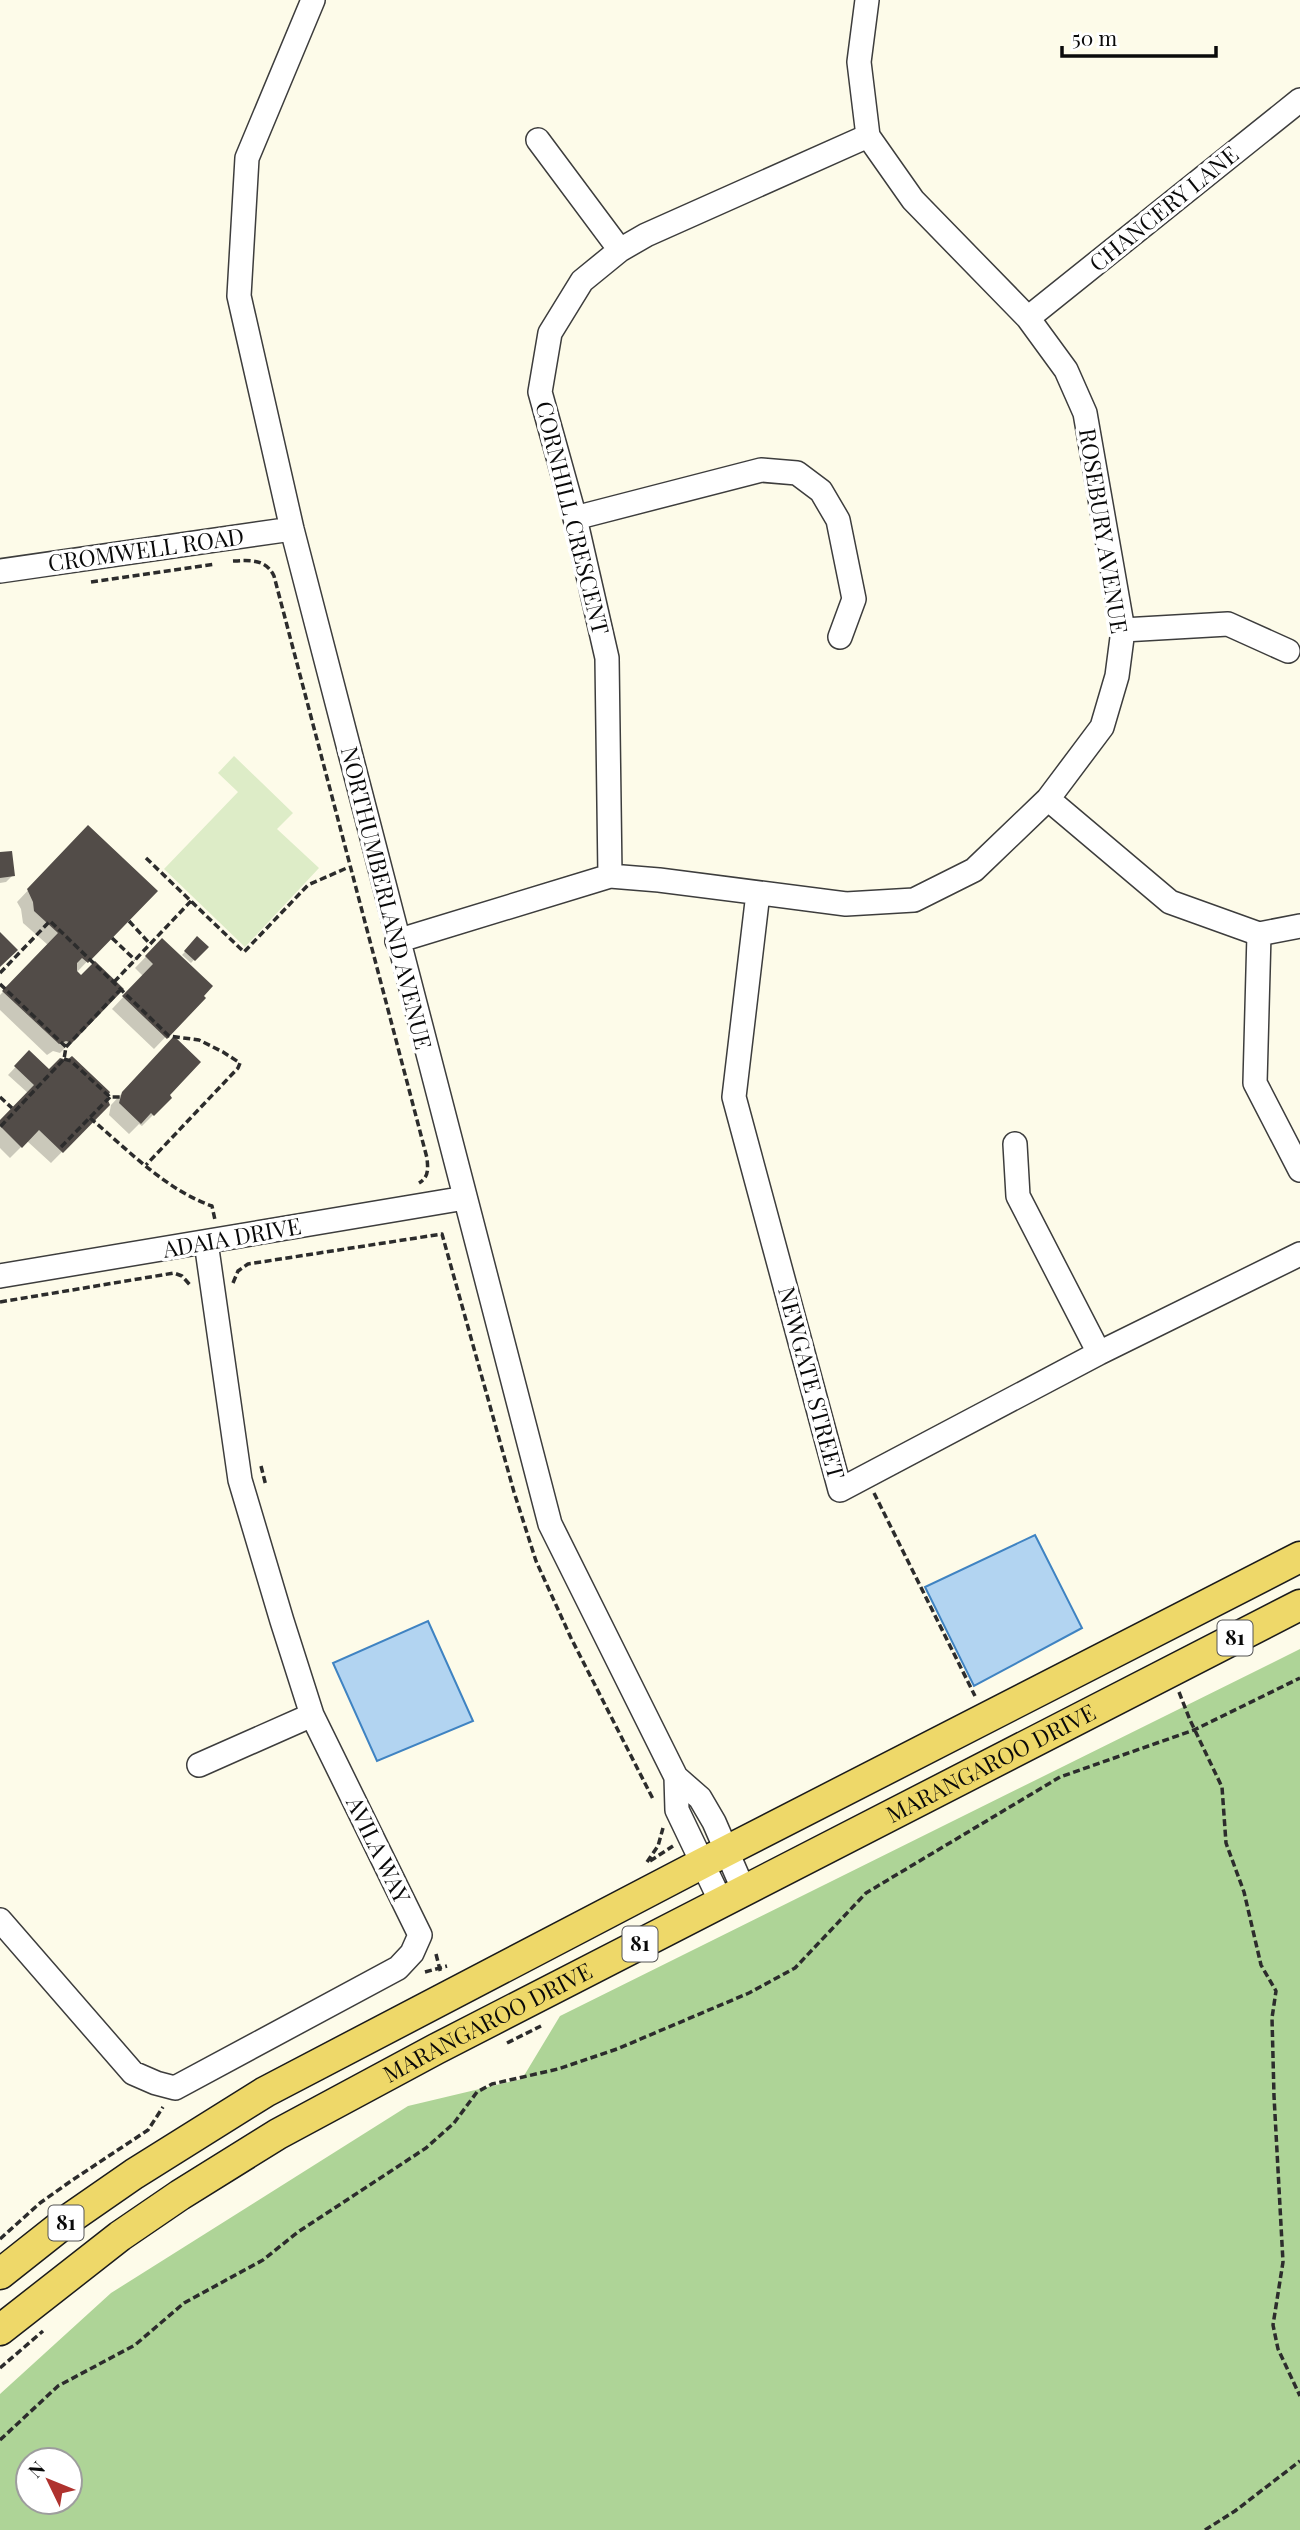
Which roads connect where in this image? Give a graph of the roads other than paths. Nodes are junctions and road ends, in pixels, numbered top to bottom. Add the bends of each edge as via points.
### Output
1 (313, 0) edge
2 (867, 0) edge
3 (1300, 100) edge
4 (868, 136) junction
5 (538, 139) dead end
6 (620, 250) junction
7 (1028, 318) junction
8 (575, 517) junction
9 (292, 528) junction
10 (0, 571) edge
11 (1123, 630) junction
12 (840, 637) dead end
13 (1288, 651) dead end
14 (1048, 799) junction
15 (610, 876) junction
16 (758, 893) junction
17 (1300, 926) edge
18 (1259, 934) junction
19 (397, 941) junction
20 (1015, 1144) dead end
21 (1300, 1170) edge
22 (464, 1198) junction
23 (206, 1242) junction
24 (1300, 1254) edge
25 (0, 1276) edge
26 (1099, 1353) junction
27 (1300, 1557) edge
28 (1300, 1605) edge
29 (312, 1715) junction
30 (199, 1765) dead end
31 (676, 1777) junction
32 (715, 1858) junction
33 (733, 1896) junction
34 (0, 1920) edge
35 (0, 2274) edge
36 (2, 2324) edge

1 - 9 street, NORTHUMBERLAND AVENUE via 247,158 239,296
2 - 4 street, ROSEBURY AVENUE via 859,62
3 - 7 street, CHANCERY LANE
4 - 6 street, CORNHILL CRESCENT
4 - 7 street, ROSEBURY AVENUE via 913,200
5 - 6 street
6 - 8 street, CORNHILL CRESCENT via 582,281 550,332 540,392
7 - 11 street, ROSEBURY AVENUE via 1066,370 1085,413
8 - 12 street via 761,470 797,473 821,491 838,520 854,599
8 - 15 street, CORNHILL CRESCENT via 607,658
9 - 10 street, CROMWELL ROAD
9 - 19 street, NORTHUMBERLAND AVENUE
11 - 13 street via 1228,624
11 - 14 street, ROSEBURY AVENUE via 1117,676 1102,727
14 - 16 street, ROSEBURY AVENUE via 974,870 914,900 846,904
14 - 18 street via 1170,902
15 - 16 street, ROSEBURY AVENUE
15 - 19 street, ROSEBURY AVENUE
16 - 26 street, NEWGATE STREET via 734,1097 839,1490
17 - 18 street
18 - 21 street via 1255,1083
19 - 22 street, NORTHUMBERLAND AVENUE
20 - 26 street via 1018,1196
22 - 23 street, ADAIA DRIVE
22 - 31 street, NORTHUMBERLAND AVENUE via 550,1524
23 - 25 street, ADAIA DRIVE
23 - 29 street, AVILA WAY via 240,1480
24 - 26 street, NEWGATE STREET
27 - 32 main road, MARANGAROO DRIVE / 81
28 - 33 main road, MARANGAROO DRIVE / 81
29 - 30 street
29 - 34 street, AVILA WAY via 420,1935 398,1968 175,2088 133,2073
31 - 32 street, NORTHUMBERLAND AVENUE via 677,1810 690,1836
31 - 32 street, NORTHUMBERLAND AVENUE via 700,1798 714,1822
32 - 33 street, NORTHUMBERLAND AVENUE
32 - 35 main road, MARANGAROO DRIVE / 81 via 446,1982 200,2132 72,2217
33 - 36 main road, MARANGAROO DRIVE / 81 via 278,2134 120,2236

